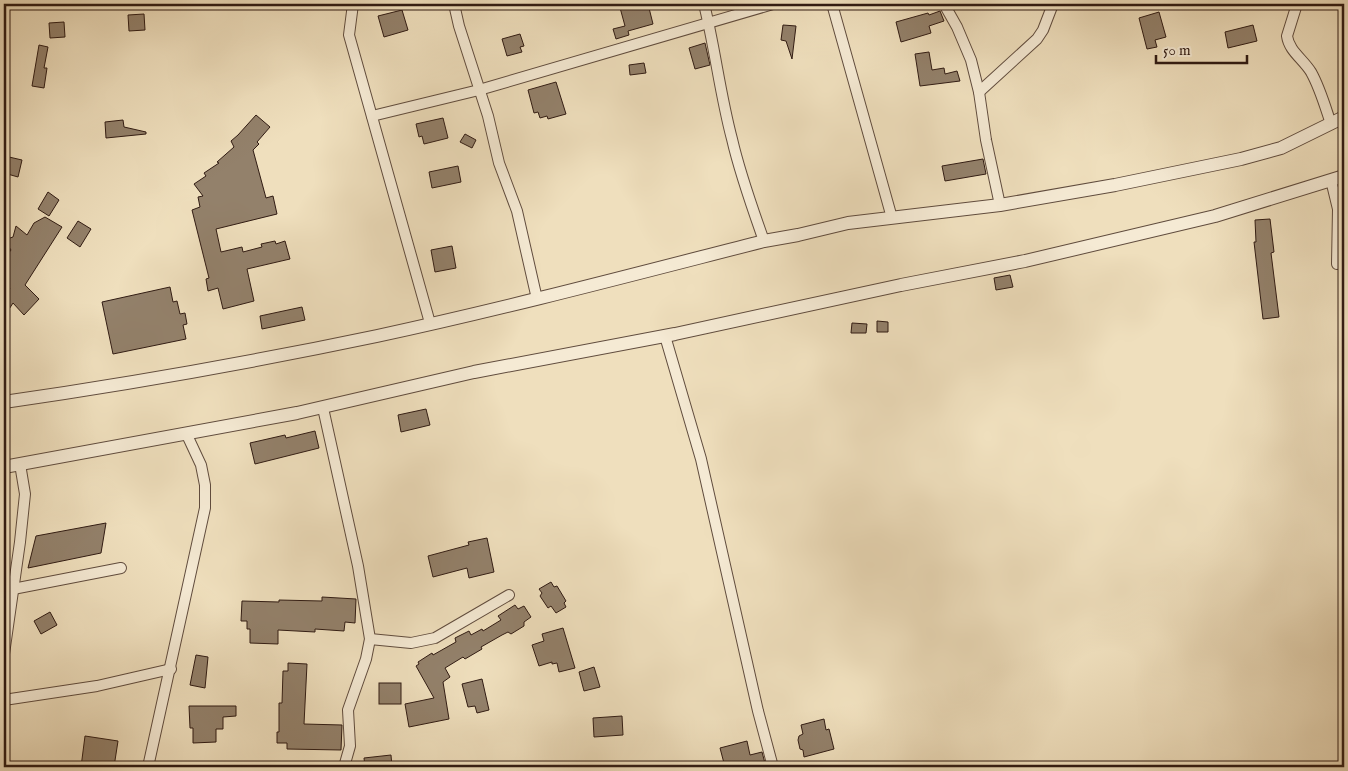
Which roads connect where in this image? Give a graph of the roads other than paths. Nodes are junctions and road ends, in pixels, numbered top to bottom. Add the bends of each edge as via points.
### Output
1 (352, 4) edge
2 (454, 4) edge
3 (704, 4) edge
4 (773, 4) edge
5 (832, 4) edge
6 (944, 4) edge
7 (1053, 4) edge
8 (1297, 4) edge
9 (709, 24) junction
10 (479, 90) junction
11 (979, 92) junction
12 (372, 116) junction
13 (1344, 117) edge
14 (1331, 124) junction
15 (1344, 176) edge
16 (1331, 180) junction
17 (1000, 205) junction
18 (892, 218) junction
19 (764, 241) junction
20 (1337, 264) dead end
21 (537, 299) junction
22 (430, 324) junction
23 (665, 336) junction
24 (4, 402) edge
25 (323, 408) junction
26 (187, 435) junction
27 (20, 464) junction
28 (4, 467) edge
29 (121, 568) dead end
30 (13, 589) junction
31 (509, 595) dead end
32 (370, 639) junction
33 (4, 654) edge
34 (171, 669) junction
35 (4, 700) edge
36 (148, 767) edge
37 (344, 767) edge
38 (774, 767) edge

1 - 12 street via 349,35
2 - 10 street
3 - 9 street
4 - 9 street
5 - 18 street
6 - 11 street via 971,60
7 - 11 street via 1037,39
8 - 14 street via 1288,41 1315,80
9 - 10 street
9 - 19 street via 731,138
10 - 12 street
10 - 21 street via 499,164 517,211
11 - 17 street
12 - 22 street
13 - 14 street
14 - 17 street via 1281,148 1252,157
15 - 16 street
16 - 20 street via 1338,208
16 - 23 street via 1215,216 1025,261
17 - 18 street
18 - 19 street via 848,223
19 - 21 street
21 - 22 street
22 - 24 street via 207,369
23 - 25 street via 474,372
23 - 38 street via 702,459 758,710
25 - 26 street
25 - 32 street via 358,566
26 - 27 street
26 - 34 street via 201,465 205,508
27 - 28 street
27 - 30 street via 25,494
29 - 30 street
30 - 33 street
31 - 32 street via 434,638 411,643
32 - 37 street via 348,710 350,746
34 - 35 street via 97,686
34 - 36 street

